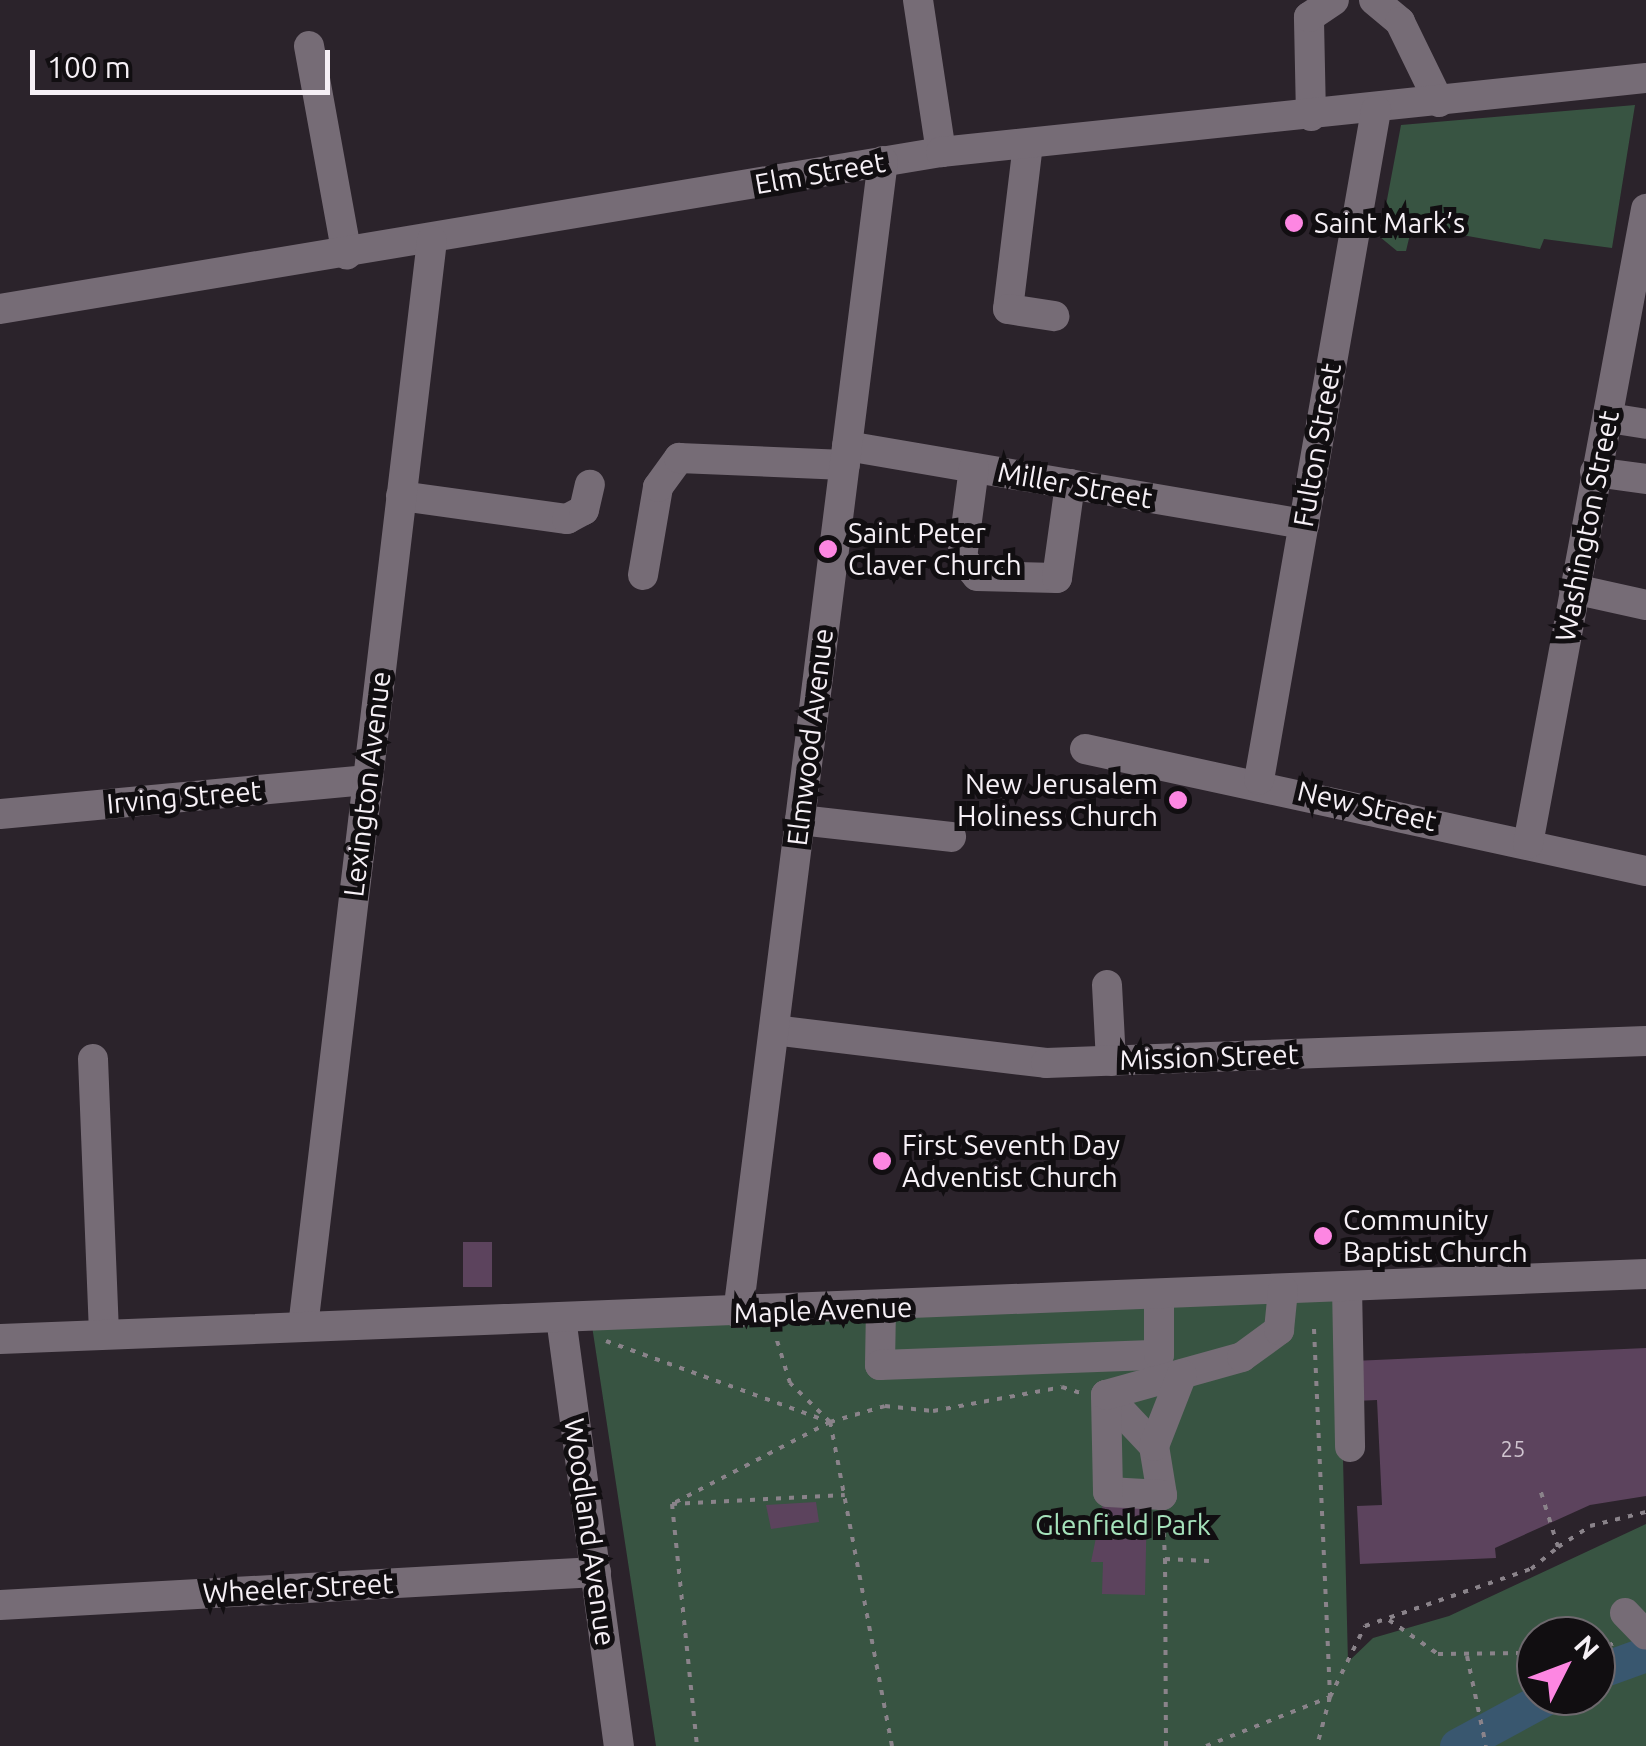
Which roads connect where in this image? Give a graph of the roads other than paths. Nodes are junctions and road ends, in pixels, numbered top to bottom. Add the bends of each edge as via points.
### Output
1 (918, 0) edge
2 (1334, 0) edge
3 (1374, 0) edge
4 (309, 46) dead end
5 (1646, 78) edge
6 (1439, 102) junction
7 (1376, 110) junction
8 (1311, 116) junction
9 (1028, 144) junction
10 (941, 152) junction
11 (883, 161) junction
12 (1646, 208) edge
13 (432, 241) junction
14 (347, 255) junction
15 (0, 309) edge
16 (1054, 316) dead end
17 (1609, 418) junction
18 (1646, 424) edge
19 (846, 456) junction
20 (974, 468) junction
21 (1595, 472) junction
22 (1646, 479) edge
23 (1070, 484) junction
24 (590, 485) dead end
25 (402, 496) junction
26 (1304, 524) junction
27 (644, 575) dead end
28 (1574, 588) junction
29 (1646, 605) edge
30 (1085, 750) dead end
31 (368, 780) junction
32 (1259, 780) junction
33 (0, 814) edge
34 (800, 820) junction
35 (952, 837) dead end
36 (1528, 844) junction
37 (1646, 871) edge
38 (1107, 985) dead end
39 (774, 1030) junction
40 (1646, 1041) edge
41 (92, 1059) dead end
42 (1111, 1060) junction
43 (1646, 1274) edge
44 (1347, 1287) junction
45 (1283, 1290) junction
46 (1159, 1295) junction
47 (881, 1308) junction
48 (738, 1314) junction
49 (562, 1318) junction
50 (302, 1327) junction
51 (104, 1334) junction
52 (0, 1338) edge
53 (1182, 1374) junction
54 (1095, 1395) junction
55 (1154, 1446) junction
56 (1350, 1447) dead end
57 (596, 1572) junction
58 (0, 1605) edge
59 (619, 1746) edge

1 - 10 street
2 - 8 street via 1310,18
3 - 6 street via 1400,22
4 - 14 street
5 - 6 street, Elm Street
6 - 7 street, Elm Street
7 - 8 street, Elm Street
7 - 26 street, Fulton Street
8 - 9 street, Elm Street
9 - 10 street, Elm Street
9 - 16 street via 1008,309
10 - 11 street, Elm Street
11 - 13 street, Elm Street
11 - 19 street, Elmwood Avenue
12 - 17 street, Washington Street
13 - 14 street, Elm Street
13 - 25 street, Lexington Avenue
14 - 15 street, Elm Street
17 - 18 street
17 - 21 street, Washington Street
19 - 20 street, Miller Street
19 - 27 street, Miller Street via 680,458 658,487
19 - 34 street, Elmwood Avenue
20 - 23 street, Miller Street
20 - 23 street via 962,558 977,576 1057,578
21 - 22 street
21 - 28 street, Washington Street
23 - 26 street, Miller Street
24 - 25 street via 584,510 567,519
25 - 31 street, Lexington Avenue
26 - 32 street, Fulton Street
28 - 29 street
28 - 36 street, Washington Street
30 - 32 street, New Street
31 - 33 street, Irving Street
31 - 50 street, Lexington Avenue
32 - 36 street, New Street
34 - 35 street
34 - 39 street, Elmwood Avenue
36 - 37 street, New Street
38 - 42 street
39 - 42 street, Mission Street via 1046,1063
39 - 48 street, Elmwood Avenue
40 - 42 street, Mission Street
41 - 51 street
43 - 44 street, Maple Avenue
44 - 45 street, Maple Avenue
44 - 56 street
45 - 46 street, Maple Avenue
45 - 53 street via 1279,1330 1242,1357
46 - 47 street, Maple Avenue
46 - 47 street via 1160,1355 880,1366
47 - 48 street, Maple Avenue
48 - 49 street, Maple Avenue
49 - 50 street, Maple Avenue
49 - 57 street, Woodland Avenue
50 - 51 street, Maple Avenue
51 - 52 street, Maple Avenue
53 - 54 street
53 - 55 street
54 - 55 street
54 - 55 street via 1108,1492 1162,1495
57 - 58 street, Wheeler Street
57 - 59 street, Woodland Avenue

